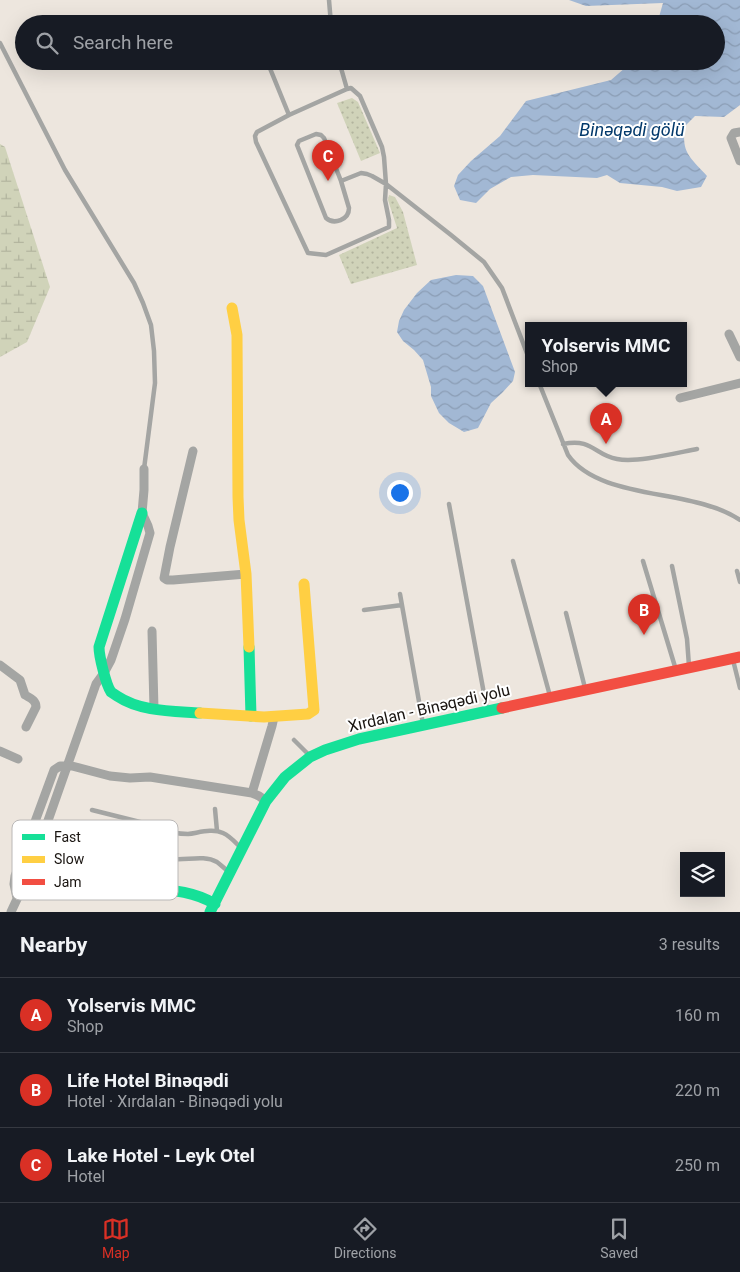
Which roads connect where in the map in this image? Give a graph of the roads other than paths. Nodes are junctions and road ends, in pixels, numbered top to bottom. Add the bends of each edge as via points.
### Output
1 (329, 0) edge
2 (330, 15) edge
3 (0, 43) edge
4 (271, 70) edge
5 (342, 70) edge
6 (347, 89) junction
7 (289, 115) junction
8 (740, 132) edge
9 (740, 160) edge
10 (341, 181) junction
11 (386, 184) junction
12 (232, 308) dead end
13 (729, 334) dead end
14 (525, 348) edge
15 (740, 357) edge
16 (740, 383) edge
17 (541, 387) edge
18 (680, 398) dead end
19 (563, 444) junction
20 (697, 449) dead end
21 (193, 451) dead end
22 (144, 469) joint
23 (449, 504) dead end
24 (142, 513) junction
25 (740, 520) edge
26 (513, 561) dead end
27 (644, 561) dead end
28 (672, 566) dead end
29 (737, 571) dead end
30 (246, 574) junction
31 (740, 582) edge
32 (304, 584) dead end
33 (400, 594) dead end
34 (402, 605) junction
35 (364, 610) dead end
36 (566, 613) dead end
37 (152, 631) dead end
38 (736, 657) edge
39 (0, 666) edge
40 (690, 668) junction
41 (676, 671) junction
42 (104, 673) junction
43 (740, 688) edge
44 (586, 690) junction
45 (550, 697) junction
46 (154, 709) junction
47 (487, 712) junction
48 (251, 716) junction
49 (274, 717) junction
50 (423, 725) junction
51 (26, 727) dead end
52 (294, 740) dead end
53 (0, 752) edge
54 (310, 758) junction
55 (18, 759) dead end
56 (67, 766) junction
57 (252, 793) junction
58 (266, 801) junction
59 (215, 809) dead end
60 (92, 810) dead end
61 (48, 820) edge
62 (132, 820) edge
63 (216, 831) junction
64 (178, 833) edge
65 (242, 849) junction
66 (178, 859) edge
67 (230, 873) junction
68 (178, 891) edge
69 (16, 900) edge
70 (212, 908) edge
71 (11, 912) edge

1 - 2 lane
3 - 22 lane via 65,170 134,283 151,325 154,383
4 - 7 lane
5 - 6 lane
6 - 7 lane
6 - 11 lane via 351,88 360,96 382,147
7 - 11 lane via 255,136 308,253 326,256 388,226
8 - 9 street via 731,138
10 - 10 lane via 324,138 316,134 299,141 296,145 298,151 326,218 334,222 349,213
10 - 11 lane via 361,173
11 - 14 lane via 484,262 502,288
12 - 30 street via 237,335 239,520
13 - 15 street
16 - 18 street
17 - 19 lane
19 - 20 lane via 580,442 610,457 626,460
19 - 25 lane via 573,463 598,478 701,503
21 - 30 street via 164,578
22 - 24 street
23 - 47 lane
24 - 42 street via 99,647
24 - 42 street via 150,533 125,619
26 - 45 lane
27 - 41 lane
28 - 40 lane
29 - 31 lane
30 - 48 street
32 - 49 street via 314,710 308,714
33 - 34 lane
34 - 35 lane
34 - 50 lane
36 - 44 lane
37 - 46 street
38 - 40 street, Xırdalan - Binəqədi yolu
38 - 43 lane
39 - 51 street via 20,680 25,695 36,703
40 - 41 street, Xırdalan - Binəqədi yolu
41 - 44 street, Xırdalan - Binəqədi yolu
42 - 46 street via 111,692 123,700
42 - 56 street via 96,684
44 - 45 street, Xırdalan - Binəqədi yolu
45 - 47 street, Xırdalan - Binəqədi yolu
46 - 48 street
47 - 50 street, Xırdalan - Binəqədi yolu
48 - 49 street
49 - 57 street
50 - 54 street, Xırdalan - Binəqədi yolu via 350,742
52 - 54 lane
53 - 55 street
54 - 58 street, Xırdalan - Binəqədi yolu via 285,776
56 - 57 street via 110,776 150,777
56 - 61 street
57 - 58 street
58 - 65 street, Xırdalan - Binəqədi yolu
59 - 63 lane
60 - 62 lane
63 - 64 lane
63 - 65 lane via 222,832
65 - 67 street, Xırdalan - Binəqədi yolu
66 - 67 lane via 216,862
67 - 70 street, Xırdalan - Binəqədi yolu
68 - 70 street via 206,898
69 - 71 street

